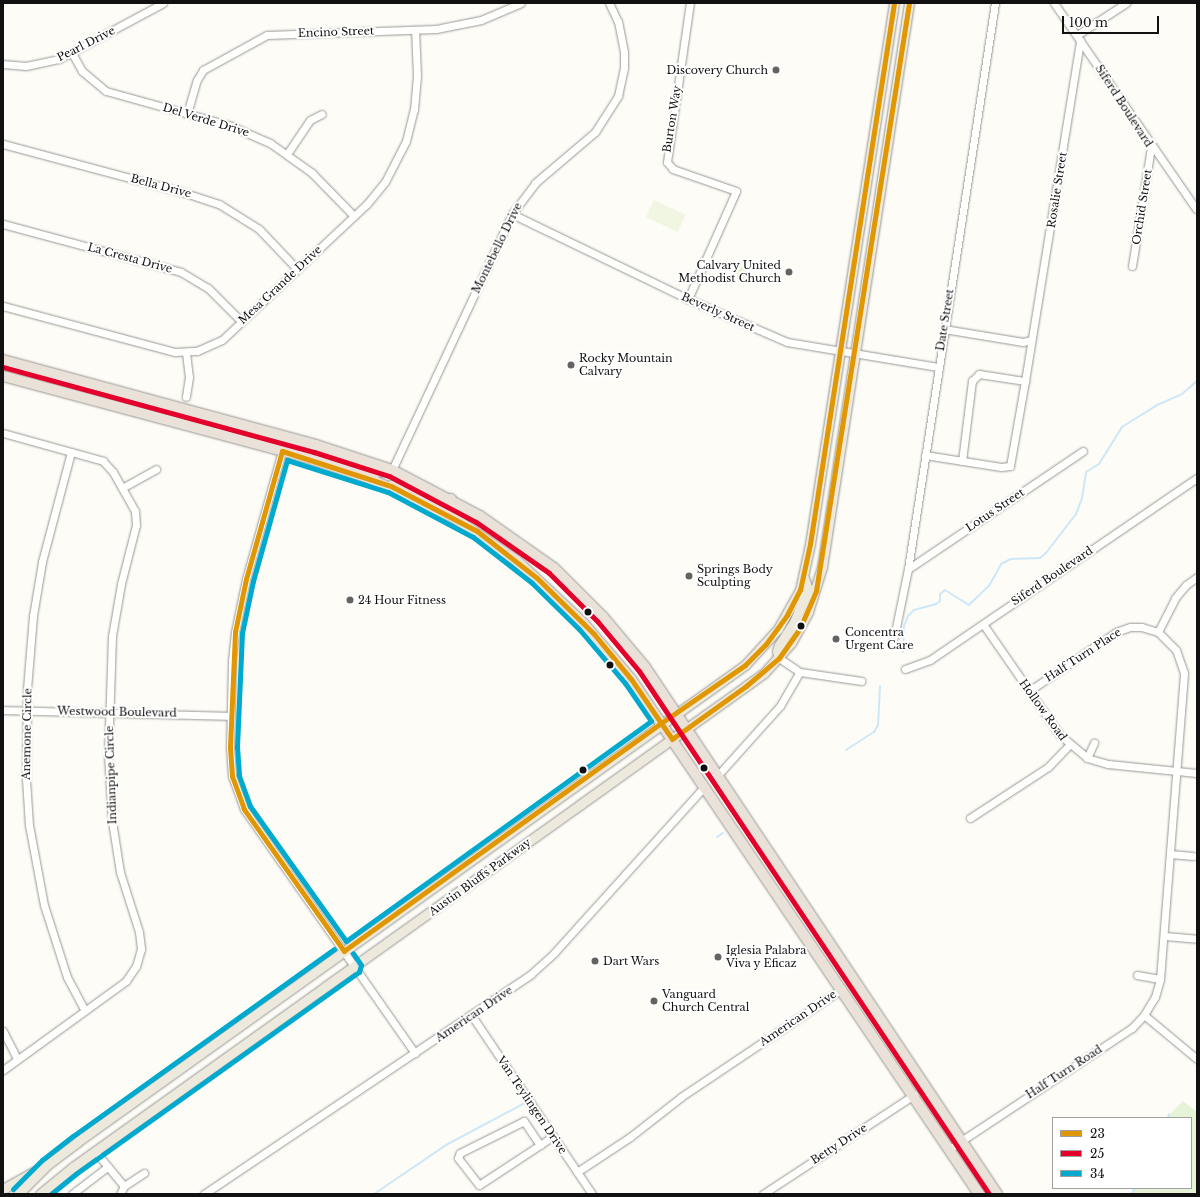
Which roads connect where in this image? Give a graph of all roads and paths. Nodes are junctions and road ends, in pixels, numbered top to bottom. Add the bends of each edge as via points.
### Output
1 (163, 3) edge
2 (521, 3) edge
3 (609, 3) edge
4 (690, 3) edge
5 (894, 3) edge
6 (909, 3) edge
7 (995, 3) edge
8 (1054, 3) edge
9 (1126, 3) edge
10 (415, 30) junction
11 (1079, 38) junction
12 (72, 53) junction
13 (3, 64) edge
14 (187, 114) junction
15 (322, 114) dead end
16 (3, 144) edge
17 (1151, 147) junction
18 (287, 154) junction
19 (869, 160) junction
20 (882, 178) junction
21 (1196, 209) dead end
22 (512, 214) junction
23 (354, 216) junction
24 (3, 224) edge
25 (1132, 266) dead end
26 (298, 269) junction
27 (688, 299) junction
28 (3, 306) edge
29 (241, 321) junction
30 (944, 328) junction
31 (1031, 340) junction
32 (840, 351) junction
33 (186, 353) junction
34 (856, 353) junction
35 (3, 360) edge
36 (938, 367) junction
37 (3, 376) edge
38 (1025, 381) junction
39 (186, 397) dead end
40 (3, 433) edge
41 (262, 446) junction
42 (282, 451) junction
43 (1083, 451) dead end
44 (71, 452) junction
45 (925, 455) junction
46 (962, 461) junction
47 (156, 469) dead end
48 (392, 470) junction
49 (1196, 480) edge
50 (820, 481) junction
51 (391, 486) junction
52 (122, 488) junction
53 (833, 497) junction
54 (452, 499) junction
55 (908, 569) junction
56 (1197, 577) edge
57 (804, 578) junction
58 (982, 624) junction
59 (1158, 632) junction
60 (894, 637) dead end
61 (778, 658) junction
62 (905, 669) dead end
63 (800, 672) junction
64 (860, 681) dead end
65 (1029, 691) junction
66 (3, 710) edge
67 (27, 710) junction
68 (108, 712) junction
69 (676, 713) junction
70 (231, 716) junction
71 (661, 723) junction
72 (687, 728) junction
73 (672, 740) junction
74 (1094, 743) dead end
75 (1069, 744) junction
76 (1087, 758) junction
77 (1176, 772) junction
78 (1197, 773) edge
79 (718, 775) junction
80 (704, 787) junction
81 (970, 818) dead end
82 (1170, 854) junction
83 (1194, 856) dead end
84 (1164, 936) junction
85 (1197, 939) edge
86 (344, 951) junction
87 (354, 967) junction
88 (1137, 975) dead end
89 (1160, 979) junction
90 (842, 989) junction
91 (85, 1011) junction
92 (1144, 1015) junction
93 (472, 1016) junction
94 (3, 1031) edge
95 (416, 1054) junction
96 (17, 1059) junction
97 (1197, 1059) edge
98 (3, 1070) edge
99 (914, 1095) junction
100 (553, 1136) junction
101 (961, 1140) junction
102 (540, 1145) junction
103 (949, 1148) junction
104 (96, 1151) junction
105 (47, 1165) junction
106 (107, 1167) junction
107 (577, 1172) junction
108 (144, 1173) dead end
109 (124, 1186) junction
110 (3, 1189) edge
111 (977, 1193) edge
112 (18, 1194) edge
113 (40, 1194) edge
114 (72, 1194) edge
115 (120, 1194) edge
116 (204, 1194) edge
117 (592, 1194) edge
118 (763, 1194) edge
119 (997, 1194) edge

1 - 12 street, Pearl Drive
2 - 10 street, Encino Street via 467,24
3 - 22 street, Montebello Drive via 618,22 624,52 618,96 594,132 535,183
4 - 27 street, Burton Way via 666,158 673,169 736,191
5 - 19 main road, Austin Bluffs Parkway
6 - 20 main road, Austin Bluffs Parkway
7 - 30 street, Date Street
8 - 11 street, Siferd Boulevard
9 - 11 street
10 - 14 street, Encino Street via 267,35 203,70 197,80
10 - 23 street, Mesa Grande Drive via 416,92 406,141 385,182
11 - 17 street, Siferd Boulevard
11 - 31 street, Rosalie Street
12 - 13 street, Pearl Drive via 36,65
12 - 14 street, Del Verde Drive via 82,72 106,91
14 - 18 street, Del Verde Drive via 243,130
15 - 18 street via 310,120
16 - 26 street, Bella Drive via 219,204 259,229
17 - 21 street, Siferd Boulevard
17 - 25 street, Orchid Street
18 - 23 street, Del Verde Drive via 312,173
19 - 20 main road via 875,164
19 - 32 main road, Austin Bluffs Parkway
20 - 34 main road, Austin Bluffs Parkway
22 - 27 street, Beverly Street
22 - 48 street, Montebello Drive
23 - 26 street, Mesa Grande Drive
24 - 29 street, La Cresta Drive via 181,272 208,288
26 - 29 street, Mesa Grande Drive
27 - 32 street, Beverly Street via 787,342
28 - 33 street
29 - 33 street, Mesa Grande Drive via 215,344
30 - 31 street via 1023,342
30 - 36 street, Date Street
31 - 38 street, Rosalie Street
32 - 34 street, Beverly Street
32 - 50 main road, Austin Bluffs Parkway
33 - 39 street via 189,377
34 - 36 street, Beverly Street
34 - 53 main road, Austin Bluffs Parkway
35 - 48 highway via 316,445
36 - 45 street, Date Street
37 - 41 highway
38 - 46 street, Rosalie Street via 1010,466
38 - 46 street via 979,374 972,381
40 - 44 street, Indianpipe Circle
41 - 42 highway
41 - 48 highway via 279,443 376,472
42 - 51 highway
42 - 70 street via 236,626 232,661
43 - 55 street, Lotus Street
44 - 52 street, Indianpipe Circle via 103,461 109,466
44 - 67 street, Anemone Circle via 37,592
45 - 46 street
45 - 55 street, Date Street
47 - 52 street
48 - 54 highway
49 - 58 street, Siferd Boulevard
50 - 53 main road via 827,486
50 - 57 main road, Austin Bluffs Parkway
51 - 54 highway via 400,483 438,500
51 - 71 highway via 477,531 537,578 604,646
52 - 68 street, Indianpipe Circle via 135,511 136,525 121,584 112,636
53 - 61 main road, Austin Bluffs Parkway via 816,591 800,628
54 - 69 highway via 512,537 559,572 629,647
55 - 60 street, Date Street
56 - 59 street via 1175,598
57 - 61 main road via 808,590 794,622 776,651
57 - 69 main road, Austin Bluffs Parkway via 787,616 756,655
58 - 62 street, Siferd Boulevard via 930,660
58 - 65 street, Hollow Road
59 - 65 street, Half Turn Place via 1142,627 1130,627 1116,632
59 - 77 street via 1176,650 1184,673
61 - 63 street
61 - 72 main road, Austin Bluffs Parkway via 746,686
63 - 64 street
63 - 79 street via 780,706
65 - 75 street, Hollow Road
66 - 67 street, Westwood Boulevard
67 - 68 street, Westwood Boulevard
67 - 91 street, Anemone Circle via 27,797 36,868 53,938 73,992
68 - 70 street, Westwood Boulevard
68 - 91 street, Indianpipe Circle via 112,821 120,872 139,932 141,949 136,966 126,981
69 - 71 main road, Austin Bluffs Parkway
69 - 72 highway
70 - 86 street via 230,763 238,797
71 - 73 highway
71 - 86 main road, Austin Bluffs Parkway
72 - 73 main road, Austin Bluffs Parkway
72 - 79 highway
73 - 80 highway
73 - 87 main road, Austin Bluffs Parkway
74 - 76 street
75 - 76 street, Hollow Road
75 - 81 street via 1048,767
76 - 77 street, Hollow Road via 1108,764
77 - 78 street, Hollow Road
77 - 82 street, Half Turn Road
79 - 101 highway
80 - 90 highway
80 - 93 street, American Drive via 554,953 518,984
82 - 83 street
82 - 84 street, Half Turn Road
84 - 85 street
84 - 89 street, Half Turn Road
86 - 87 street
86 - 105 main road, Austin Bluffs Parkway
87 - 95 street
87 - 104 main road, Austin Bluffs Parkway
88 - 89 street
89 - 92 street, Half Turn Road via 1155,997
90 - 99 highway
90 - 107 street, American Drive via 681,1097 630,1137
91 - 96 street, Indianpipe Circle
92 - 97 street
92 - 101 street, Half Turn Road via 1132,1028
93 - 95 street, American Drive
93 - 100 street, Van Teylingen Drive
94 - 96 street
95 - 116 street, American Drive
96 - 98 street, Indianpipe Circle
99 - 103 highway
99 - 118 street, Betty Drive
100 - 102 street
100 - 107 street, Van Teylingen Drive
101 - 103 street, Half Turn Road
101 - 119 highway
102 - 102 street via 479,1185 458,1158 460,1153 524,1121
103 - 111 highway
104 - 106 street
104 - 113 main road, Austin Bluffs Parkway
105 - 110 main road
105 - 112 main road, Austin Bluffs Parkway
106 - 109 street
106 - 114 street
107 - 117 street, Van Teylingen Drive
108 - 109 street
109 - 115 street

